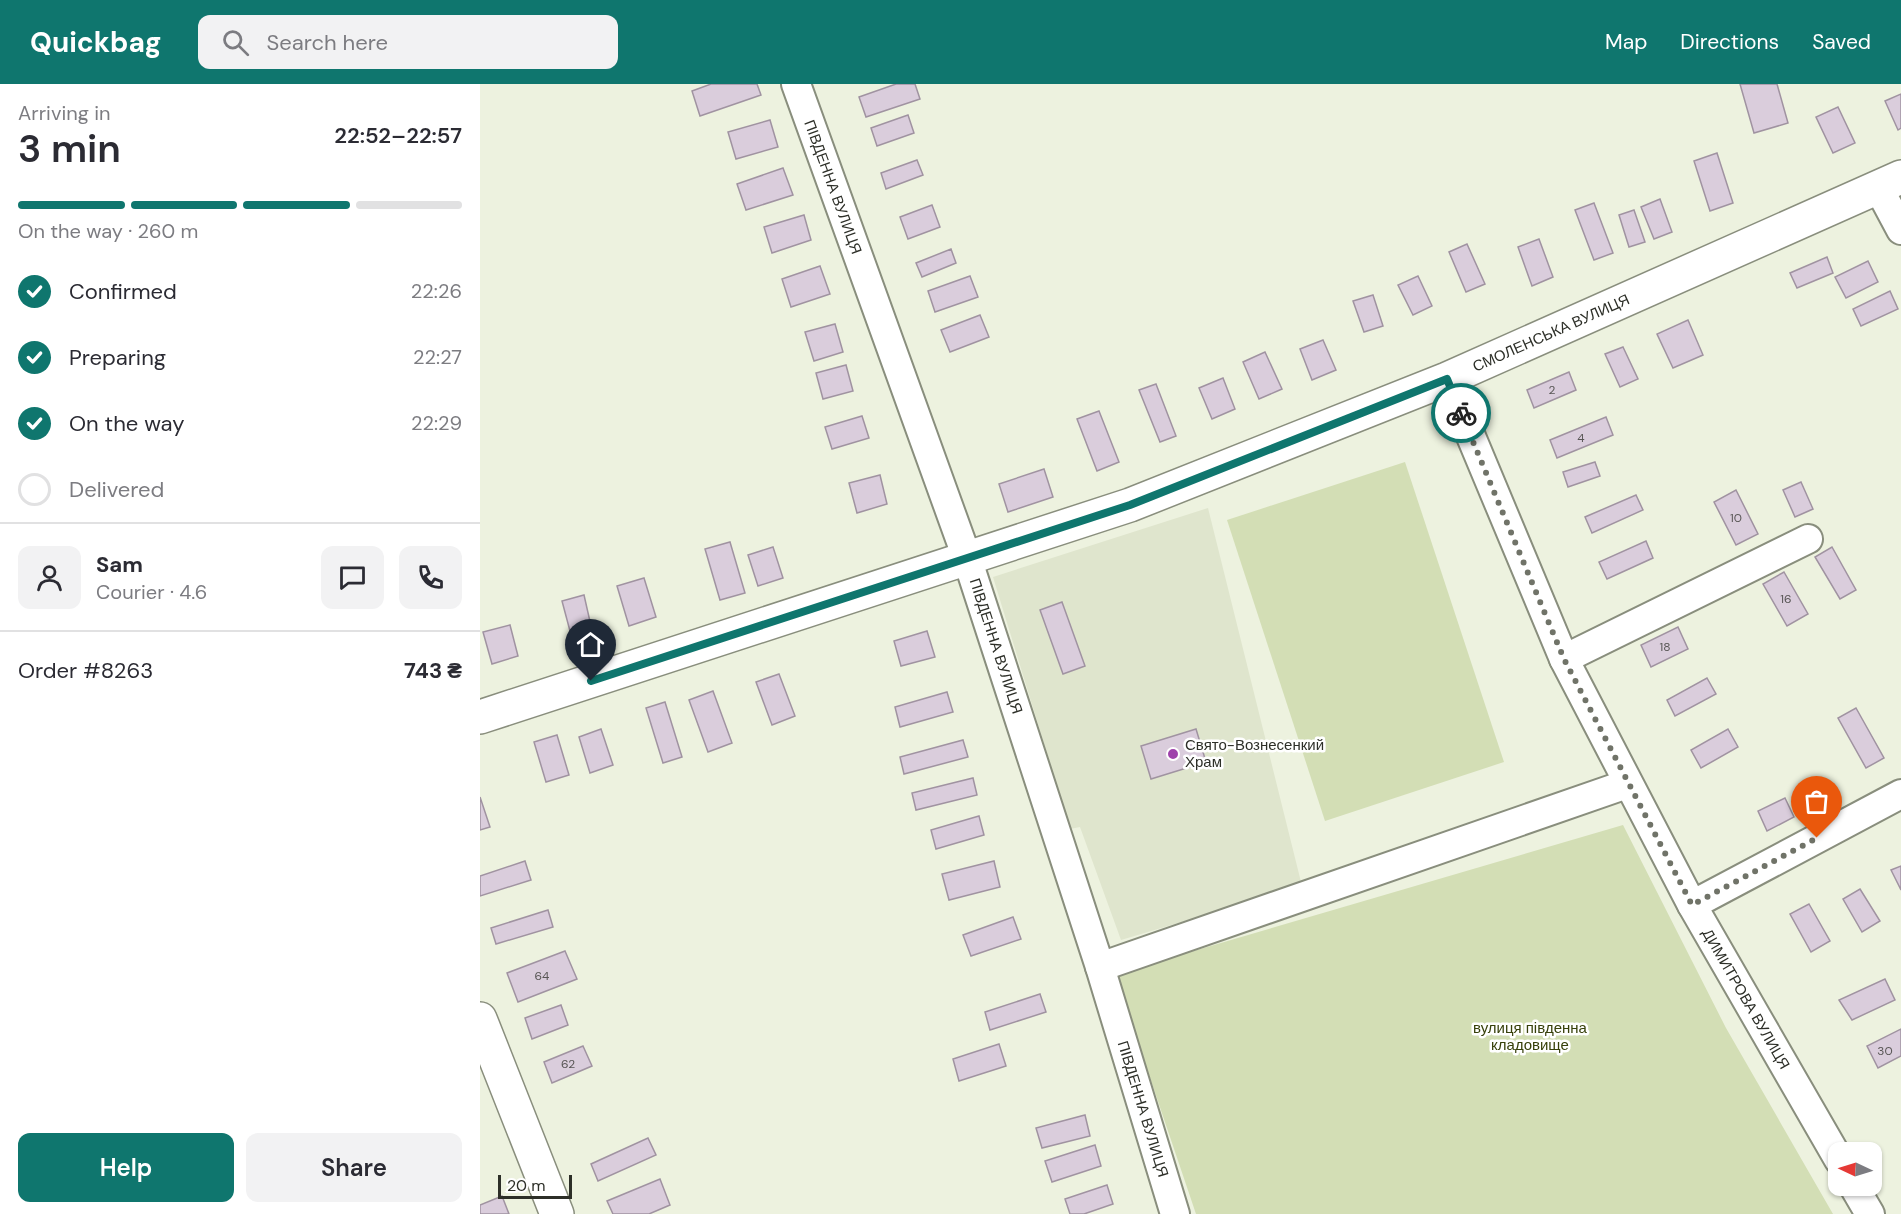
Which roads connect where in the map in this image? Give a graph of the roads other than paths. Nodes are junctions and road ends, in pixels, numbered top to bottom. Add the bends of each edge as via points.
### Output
1 (796, 84) edge
2 (1890, 182) edge
3 (1901, 230) edge
4 (1447, 379) junction
5 (1808, 539) dead end
6 (968, 558) junction
7 (1564, 659) junction
8 (480, 717) edge
9 (1627, 784) junction
10 (1901, 794) edge
11 (1692, 905) junction
12 (1100, 967) junction
13 (480, 1019) edge
14 (1829, 1142) edge
15 (1859, 1196) edge
16 (556, 1214) edge
17 (1175, 1214) edge
18 (1870, 1214) edge

1 - 6 street, ПІВДЕННА ВУЛИЦЯ
2 - 3 street
2 - 4 street, СМОЛЕНСЬКА ВУЛИЦЯ
4 - 6 street, СМОЛЕНСЬКА ВУЛИЦЯ via 1130,505
4 - 7 street, ДИМИТРОВА ВУЛИЦЯ
5 - 7 street
6 - 8 street, СМОЛЕНСЬКА ВУЛИЦЯ
6 - 12 street, ПІВДЕННА ВУЛИЦЯ
7 - 9 street, ДИМИТРОВА ВУЛИЦЯ
9 - 11 street, ДИМИТРОВА ВУЛИЦЯ
9 - 12 street
10 - 11 street
11 - 14 street, ДИМИТРОВА ВУЛИЦЯ
12 - 17 street, ПІВДЕННА ВУЛИЦЯ
13 - 16 street
15 - 18 street

